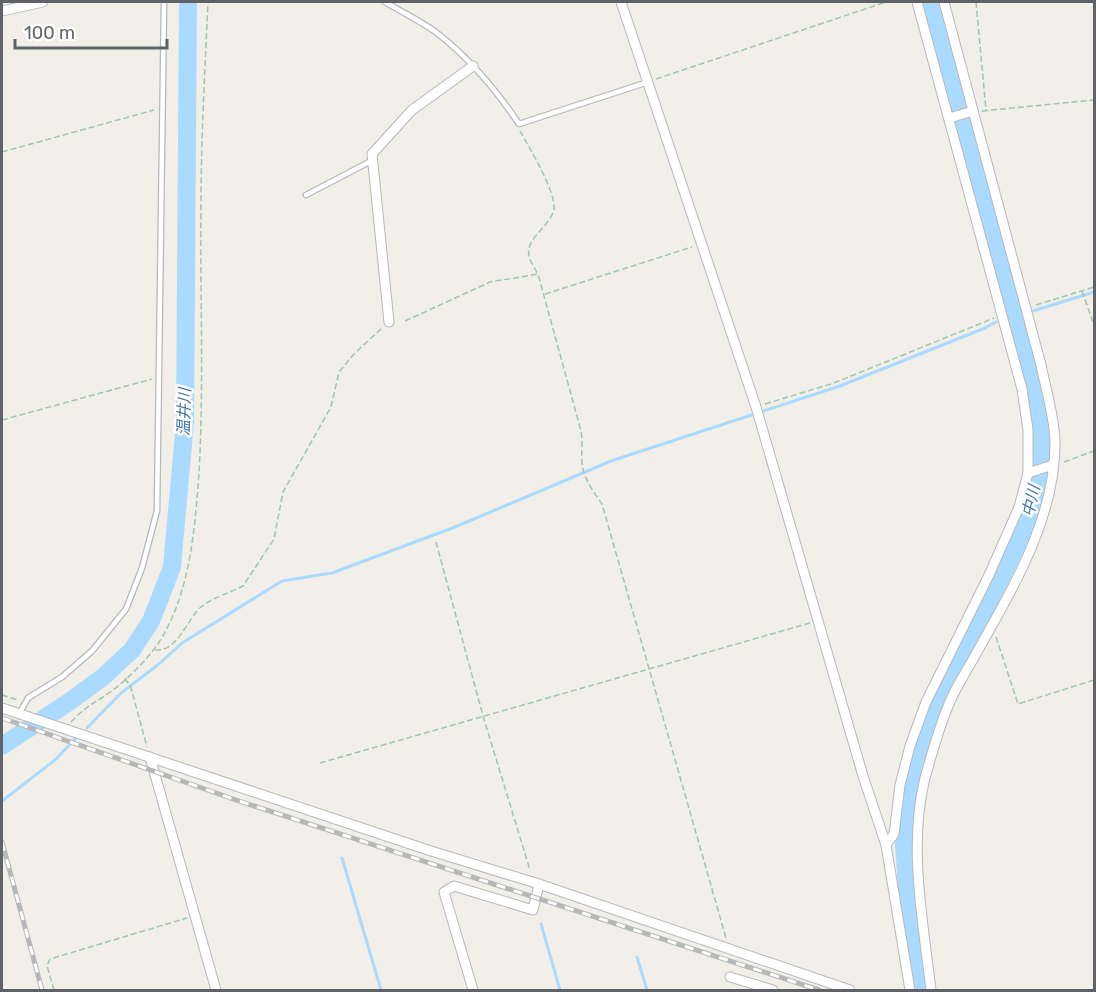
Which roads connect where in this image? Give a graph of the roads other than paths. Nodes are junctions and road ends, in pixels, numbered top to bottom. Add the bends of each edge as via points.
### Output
1 (43, 2) edge
2 (164, 2) edge
3 (385, 2) edge
4 (621, 2) edge
5 (917, 2) edge
6 (944, 2) edge
7 (2, 11) edge
8 (473, 66) junction
9 (648, 82) junction
10 (971, 112) junction
11 (951, 117) junction
12 (373, 160) junction
13 (306, 195) dead end
14 (389, 322) road end
15 (1051, 466) junction
16 (1030, 472) junction
17 (2, 708) edge
18 (20, 714) junction
19 (150, 757) junction
20 (886, 845) junction
21 (536, 884) junction
22 (730, 977) dead end
23 (216, 990) edge
24 (473, 990) edge
25 (773, 990) edge
26 (849, 990) edge
27 (910, 990) edge
28 (931, 990) edge

1 - 7 street
2 - 18 lane via 158,512 126,609 92,651 25,702
3 - 8 lane via 437,33
4 - 9 street
5 - 11 street
6 - 10 street
8 - 9 lane via 519,124
8 - 12 street via 412,110 372,154
9 - 20 street via 757,412
10 - 11 street
10 - 15 street via 1050,406 1055,440
11 - 16 street via 1027,412
12 - 13 lane
12 - 14 street
15 - 16 street
15 - 28 street via 1046,503 1033,544 949,703 925,780 917,838
16 - 20 street via 989,575 926,702 900,785 894,834
17 - 18 street
18 - 19 street
19 - 21 street
19 - 23 street
20 - 27 street
21 - 24 street via 532,910 454,886 444,892
21 - 26 street
22 - 25 street

